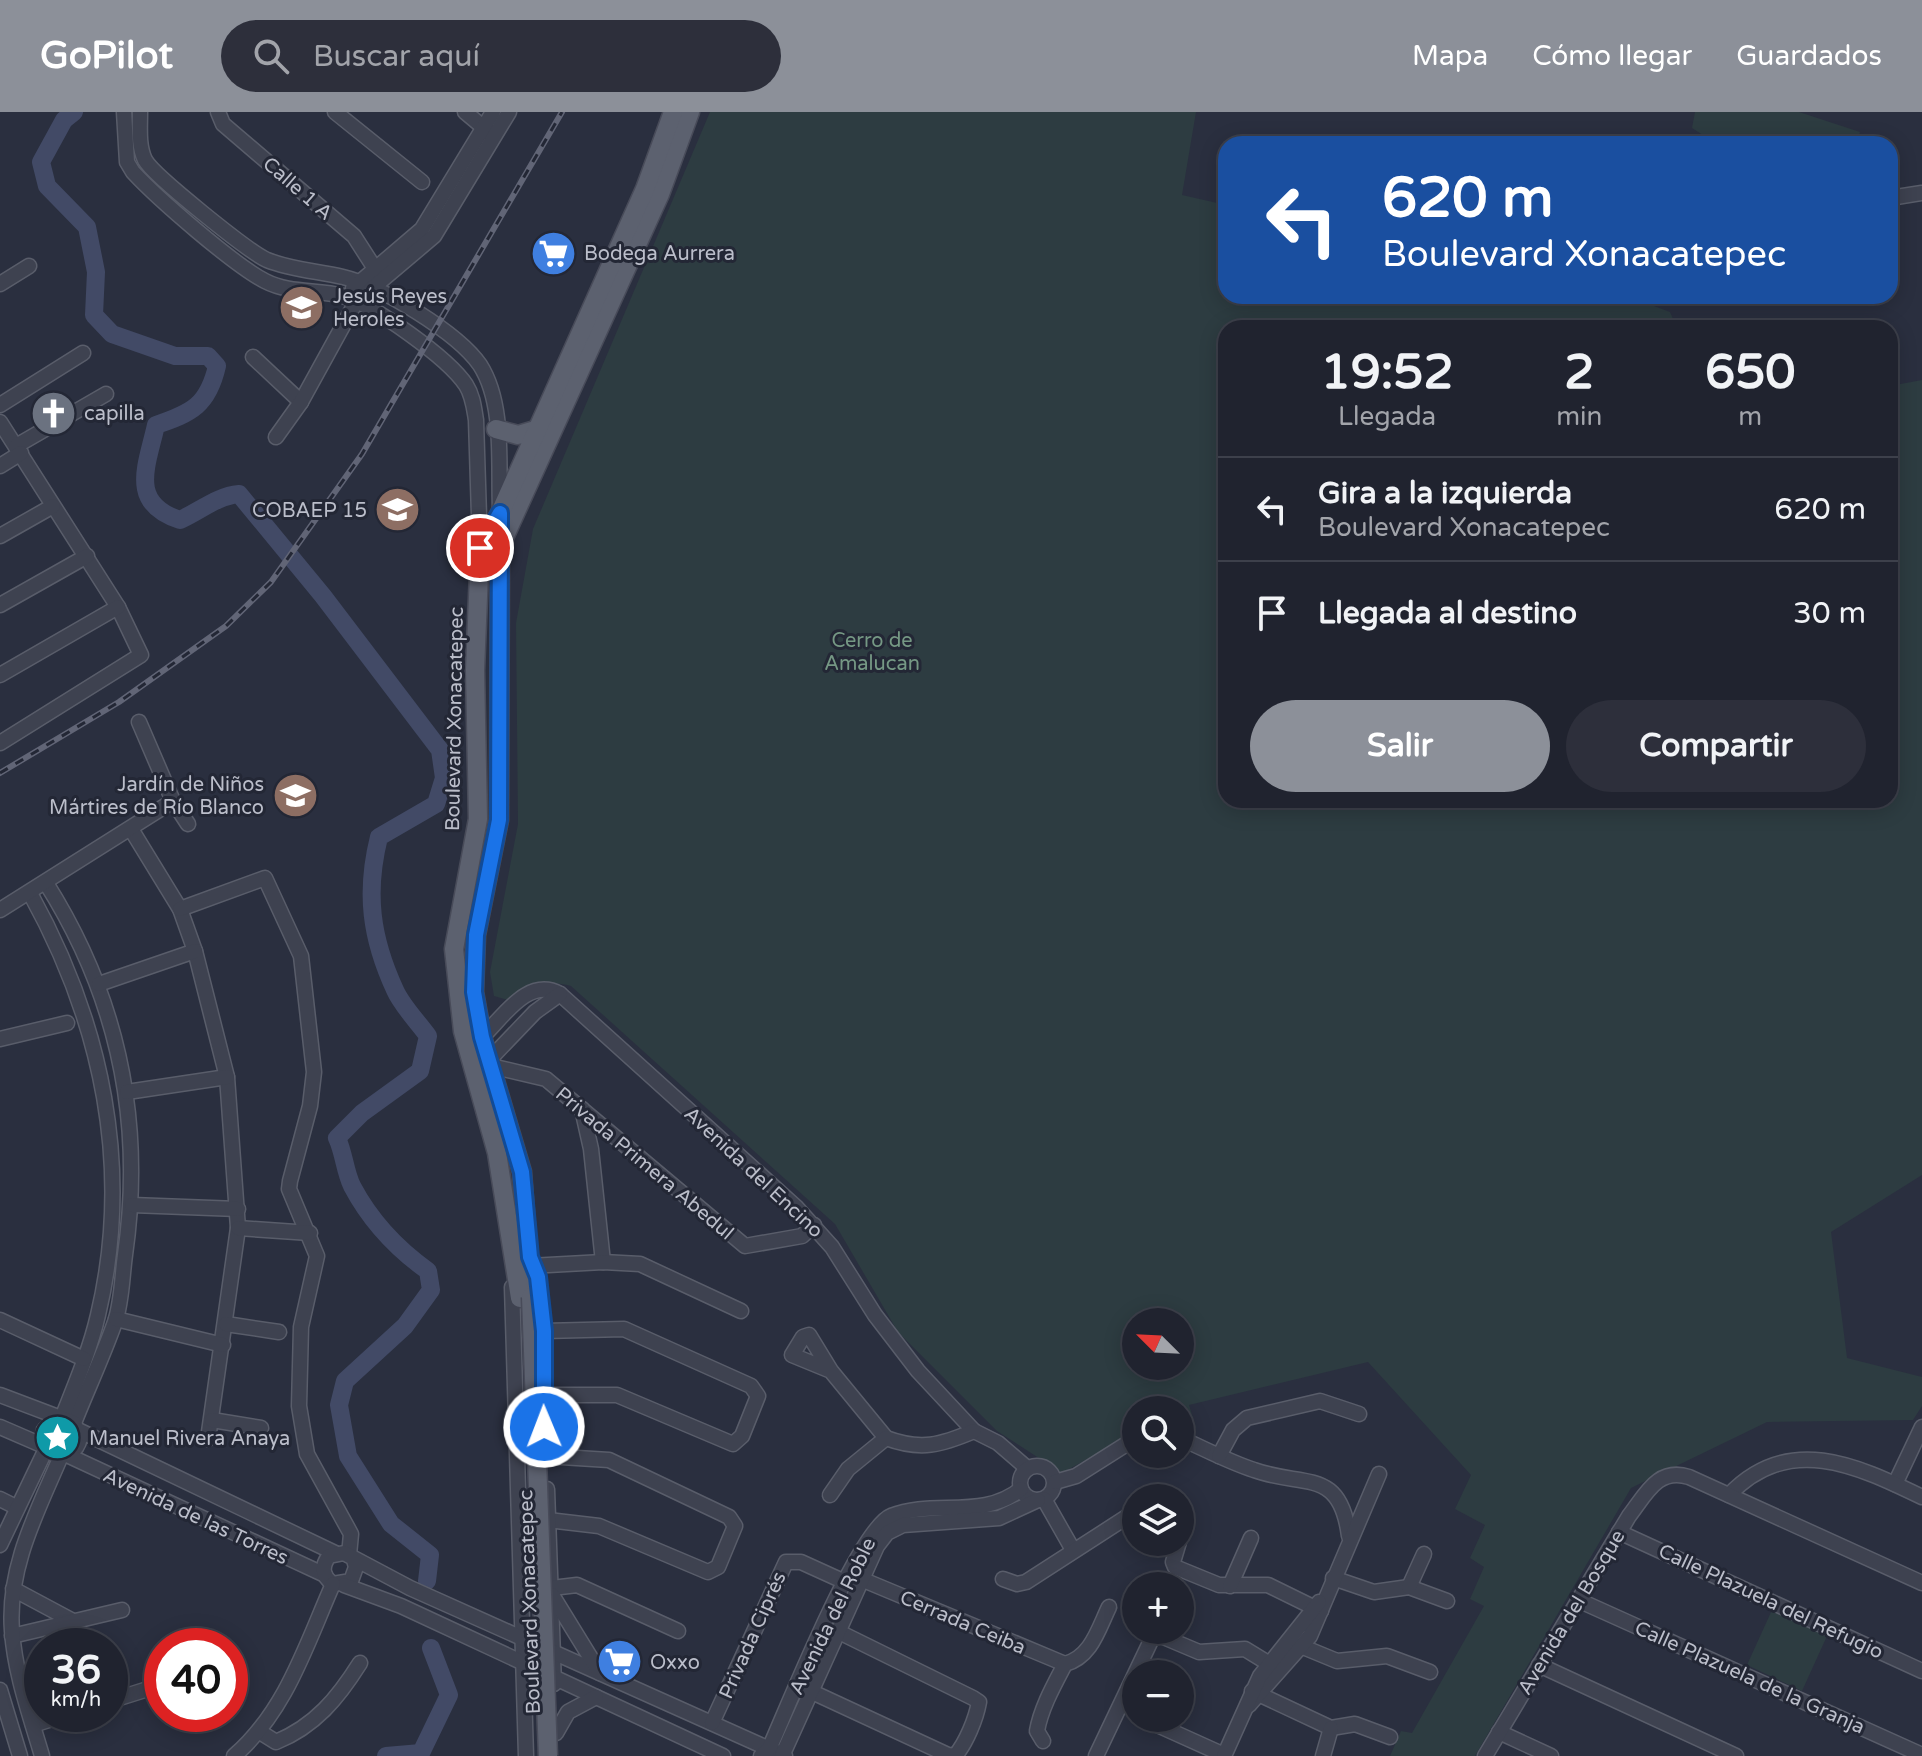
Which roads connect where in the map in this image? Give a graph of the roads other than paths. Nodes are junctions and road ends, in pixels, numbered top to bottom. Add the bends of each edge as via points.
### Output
1 (124, 112) edge
2 (140, 112) edge
3 (218, 112) edge
4 (335, 112) edge
5 (465, 112) edge
6 (493, 112) edge
7 (509, 112) edge
8 (673, 112) edge
9 (690, 112) edge
10 (488, 131) junction
11 (422, 182) dead end
12 (1922, 193) edge
13 (1898, 197) edge
14 (29, 266) dead end
15 (372, 279) junction
16 (0, 284) edge
17 (350, 299) junction
18 (83, 353) dead end
19 (253, 357) dead end
20 (106, 394) dead end
21 (301, 402) junction
22 (0, 405) edge
23 (0, 422) edge
24 (496, 429) junction
25 (538, 429) junction
26 (276, 437) dead end
27 (18, 450) junction
28 (0, 466) edge
29 (53, 506) junction
30 (500, 513) junction
31 (0, 536) edge
32 (500, 547) junction
33 (480, 548) junction
34 (87, 556) junction
35 (479, 576) junction
36 (0, 605) edge
37 (118, 607) junction
38 (0, 675) edge
39 (139, 722) dead end
40 (0, 743) edge
41 (173, 801) junction
42 (188, 824) dead end
43 (131, 829) junction
44 (46, 883) junction
45 (30, 893) junction
46 (180, 909) junction
47 (0, 910) edge
48 (195, 951) junction
49 (99, 984) junction
50 (560, 994) junction
51 (67, 1023) dead end
52 (482, 1037) junction
53 (0, 1039) edge
54 (485, 1067) junction
55 (227, 1077) junction
56 (127, 1092) junction
57 (582, 1109) junction
58 (618, 1137) junction
59 (591, 1149) junction
60 (132, 1205) junction
61 (238, 1209) junction
62 (814, 1225) junction
63 (238, 1228) junction
64 (310, 1233) junction
65 (603, 1262) junction
66 (527, 1263) junction
67 (526, 1298) junction
68 (741, 1311) dead end
69 (116, 1319) junction
70 (0, 1320) edge
71 (226, 1324) junction
72 (544, 1331) junction
73 (279, 1332) dead end
74 (223, 1345) junction
75 (84, 1359) junction
76 (831, 1371) junction
77 (0, 1395) edge
78 (543, 1395) junction
79 (1359, 1414) dead end
80 (212, 1420) junction
81 (68, 1423) junction
82 (0, 1427) edge
83 (544, 1427) junction
84 (1922, 1427) edge
85 (261, 1428) dead end
86 (517, 1428) junction
87 (974, 1431) junction
88 (886, 1438) junction
89 (208, 1439) dead end
90 (1194, 1444) edge
91 (45, 1447) junction
92 (1122, 1447) edge
93 (64, 1456) junction
94 (545, 1456) junction
95 (1219, 1456) junction
96 (1027, 1468) junction
97 (1379, 1474) dead end
98 (1055, 1482) junction
99 (1895, 1484) junction
100 (1021, 1489) junction
101 (830, 1495) dead end
102 (1729, 1495) junction
103 (1922, 1497) edge
104 (0, 1499) edge
105 (1041, 1499) junction
106 (16, 1507) junction
107 (548, 1520) junction
108 (1122, 1520) edge
109 (1619, 1532) junction
110 (1251, 1538) dead end
111 (1349, 1538) junction
112 (0, 1545) edge
113 (1073, 1550) junction
114 (1424, 1554) dead end
115 (346, 1556) junction
116 (1175, 1556) edge
117 (1333, 1578) junction
118 (861, 1579) junction
119 (1003, 1579) dead end
120 (334, 1581) junction
121 (845, 1582) junction
122 (1922, 1583) edge
123 (1230, 1586) junction
124 (1409, 1587) junction
125 (410, 1588) junction
126 (13, 1589) junction
127 (552, 1597) junction
128 (1578, 1600) junction
129 (1447, 1601) dead end
130 (1320, 1605) junction
131 (401, 1606) junction
132 (1109, 1607) dead end
133 (122, 1610) dead end
134 (524, 1610) junction
135 (71, 1620) junction
136 (678, 1631) dead end
137 (837, 1631) junction
138 (12, 1636) junction
139 (525, 1640) junction
140 (1149, 1644) edge
141 (1179, 1644) edge
142 (1303, 1647) junction
143 (553, 1653) junction
144 (1273, 1658) junction
145 (360, 1663) dead end
146 (525, 1663) junction
147 (1065, 1664) junction
148 (1539, 1665) junction
149 (1286, 1667) junction
150 (1922, 1671) edge
151 (1430, 1672) dead end
152 (600, 1673) junction
153 (554, 1678) junction
154 (24, 1687) edge
155 (0, 1690) edge
156 (810, 1691) junction
157 (596, 1697) junction
158 (1254, 1697) junction
159 (525, 1702) junction
160 (555, 1703) junction
161 (1119, 1708) junction
162 (1122, 1709) edge
163 (712, 1723) junction
164 (1331, 1728) junction
165 (35, 1732) edge
166 (260, 1732) junction
167 (1173, 1732) edge
168 (1499, 1732) junction
169 (556, 1733) junction
170 (1390, 1737) dead end
171 (1043, 1741) dead end
172 (276, 1749) edge
173 (776, 1754) edge
174 (1224, 1755) edge
175 (1922, 1755) edge
176 (20, 1756) edge
177 (42, 1756) edge
178 (234, 1756) edge
179 (526, 1756) edge
180 (537, 1756) edge
181 (548, 1756) edge
182 (556, 1756) edge
183 (723, 1756) edge
184 (955, 1756) edge
185 (1096, 1756) edge
186 (1323, 1756) edge
187 (1485, 1756) edge
188 (1551, 1756) edge
189 (1736, 1756) edge

1 - 17 street via 127,162 163,199 267,282
2 - 15 street via 140,148 152,170 263,258 292,269
3 - 15 street, Calle 1 A via 223,124 354,236
4 - 11 street
5 - 10 street
6 - 10 street
7 - 10 street
8 - 25 main road, Boulevard Xonacatepec via 645,189
9 - 32 main road, Boulevard Xonacatepec via 660,194
10 - 15 street via 422,229
12 - 13 street
14 - 16 street
15 - 17 street
15 - 24 street via 437,325 479,364 492,397
17 - 21 street
17 - 33 street via 425,346 465,383 476,420
18 - 22 street
19 - 21 street
20 - 27 street
21 - 26 street
23 - 27 street
24 - 25 main road via 518,435
24 - 30 street
25 - 30 main road, Boulevard Xonacatepec
27 - 28 street
27 - 29 street
29 - 31 street
29 - 34 street
30 - 32 main road
30 - 33 main road, Boulevard Xonacatepec
32 - 35 main road
32 - 52 main road, Boulevard Xonacatepec via 499,820 476,935 474,992
33 - 35 main road, Boulevard Xonacatepec
34 - 36 street
34 - 37 street
35 - 54 main road, Boulevard Xonacatepec via 478,819 454,949 456,991
37 - 38 street
37 - 40 street via 141,655
39 - 41 street
41 - 42 street
41 - 43 street
43 - 44 street
43 - 46 street
44 - 45 street
44 - 49 street via 75,929
45 - 47 street
45 - 75 street via 78,992 98,1057 112,1142 111,1226 103,1291
46 - 48 street
46 - 64 street via 265,878 301,956 314,1072 289,1189
48 - 49 street
48 - 55 street
49 - 56 street
50 - 52 street via 538,989 514,1003
50 - 54 street via 535,1012
50 - 62 street, Avenida del Encino
51 - 53 street
52 - 54 main road, Boulevard Xonacatepec
54 - 57 street, Privada Primera Abedul via 546,1079
54 - 66 main road, Boulevard Xonacatepec via 497,1153
55 - 56 street
55 - 61 street
56 - 60 street
57 - 58 street, Privada Primera Abedul
57 - 59 street
58 - 59 street
58 - 62 street, Privada Primera Abedul via 745,1246 802,1236
59 - 65 street
60 - 61 street
60 - 69 street
61 - 63 street
62 - 87 street, Avenida del Encino via 897,1347
63 - 64 street
63 - 71 street
64 - 115 street via 317,1256 301,1327 299,1406 307,1454 351,1534
65 - 66 street
65 - 68 street via 640,1264
66 - 67 main road, Boulevard Xonacatepec
66 - 72 street, Boulevard Xonacatepec
66 - 86 street, Boulevard Xonacatepec
67 - 180 main road, Boulevard Xonacatepec
67 - 181 main road, Boulevard Xonacatepec, bridge
69 - 74 street
69 - 81 street
70 - 75 street
71 - 73 street
71 - 74 street
72 - 78 street, Boulevard Xonacatepec
72 - 78 street via 624,1329 751,1386 758,1396 742,1436 733,1444 617,1395
74 - 80 street
75 - 81 street
76 - 76 street via 809,1335 803,1337 792,1355
76 - 88 street
77 - 81 street, Avenida de las Torres
78 - 83 street, Boulevard Xonacatepec
79 - 95 street via 1320,1401 1247,1418 1233,1430
80 - 85 street
80 - 89 street
81 - 91 street via 44,1430
81 - 93 street via 78,1445
81 - 115 street, Avenida de las Torres
82 - 91 street
83 - 86 street
83 - 94 street, Boulevard Xonacatepec
84 - 99 street
86 - 134 street, Boulevard Xonacatepec
87 - 88 street via 932,1447
87 - 96 street, Avenida del Encino
88 - 101 street via 848,1469
90 - 95 street
91 - 93 street, Avenida de las Torres
91 - 106 street
92 - 98 street via 1076,1476
93 - 120 street, Avenida de las Torres
93 - 126 street via 27,1535
94 - 107 street, Boulevard Xonacatepec
94 - 107 street via 609,1460 733,1521 733,1532 714,1571 703,1571 599,1526
95 - 111 street via 1333,1491 1346,1513
96 - 98 street via 1048,1469
96 - 100 street
97 - 111 street
98 - 105 street
99 - 102 street via 1828,1460 1783,1461 1767,1465
99 - 103 street
100 - 105 street via 1028,1498
100 - 121 street, Avenida del Roble via 995,1505 888,1516 867,1539
102 - 109 street, Avenida del Bosque via 1689,1477 1667,1474 1653,1483
102 - 122 street
104 - 106 street
105 - 113 street
105 - 118 street, Avenida del Roble via 999,1518 903,1525 887,1533
106 - 112 street
107 - 127 street, Boulevard Xonacatepec
108 - 113 street
109 - 128 street, Avenida del Bosque
109 - 150 street, Calle Plazuela del Refugio
110 - 123 street
111 - 117 street
113 - 119 street via 1022,1584
114 - 124 street
115 - 120 street via 355,1575
115 - 120 street via 325,1562
115 - 125 street, Avenida de las Torres
116 - 123 street via 1175,1567
117 - 124 street via 1374,1592
117 - 130 street
118 - 137 street, Avenida del Roble
118 - 147 street, Cerrada Ceiba
120 - 131 street, Avenida de las Torres
120 - 166 street via 291,1681
121 - 163 street, Privada Ciprés via 801,1562 786,1562
121 - 173 street, Avenida del Roble
123 - 130 street via 1268,1585
124 - 129 street
125 - 131 street
125 - 139 street, Avenida de las Torres
126 - 135 street
126 - 138 street
127 - 134 street via 546,1619 537,1621
127 - 136 street via 577,1585
127 - 143 street, Boulevard Xonacatepec
127 - 152 street
128 - 148 street, Avenida del Bosque
128 - 175 street, Calle Plazuela de la Granja
130 - 142 street
130 - 144 street
131 - 146 street, Avenida de las Torres
132 - 147 street via 1087,1651
133 - 135 street
134 - 139 street, Boulevard Xonacatepec
135 - 138 street
137 - 156 street, Avenida del Roble
137 - 184 street via 979,1702
138 - 154 street
139 - 143 street, Avenida de las Torres
139 - 146 street, Boulevard Xonacatepec
140 - 161 street
141 - 144 street via 1191,1650 1245,1649
142 - 149 street
142 - 151 street via 1337,1661 1394,1657
143 - 152 street, Avenida de las Torres
143 - 153 street, Boulevard Xonacatepec
144 - 149 street
144 - 158 street
145 - 172 street via 334,1704
146 - 153 street, Avenida de las Torres
146 - 159 street, Boulevard Xonacatepec
147 - 171 street via 1039,1720 1037,1731
148 - 168 street, Avenida del Bosque
148 - 189 street
149 - 158 street
152 - 163 street, Avenida de las Torres
153 - 157 street, Avenida de las Torres
153 - 160 street, Boulevard Xonacatepec
155 - 176 street
156 - 173 street, Avenida del Roble
156 - 184 street
157 - 169 street via 568,1712
157 - 183 street, Avenida de las Torres
158 - 164 street
158 - 174 street
159 - 160 street via 540,1692
159 - 179 street, Boulevard Xonacatepec
160 - 169 street, Boulevard Xonacatepec
161 - 162 street
161 - 185 street
163 - 173 street, Avenida de las Torres
164 - 170 street via 1355,1724
164 - 186 street
165 - 177 street
166 - 172 street
166 - 178 street
167 - 174 street
168 - 187 street, Avenida del Bosque
168 - 188 street
169 - 182 street, Boulevard Xonacatepec

